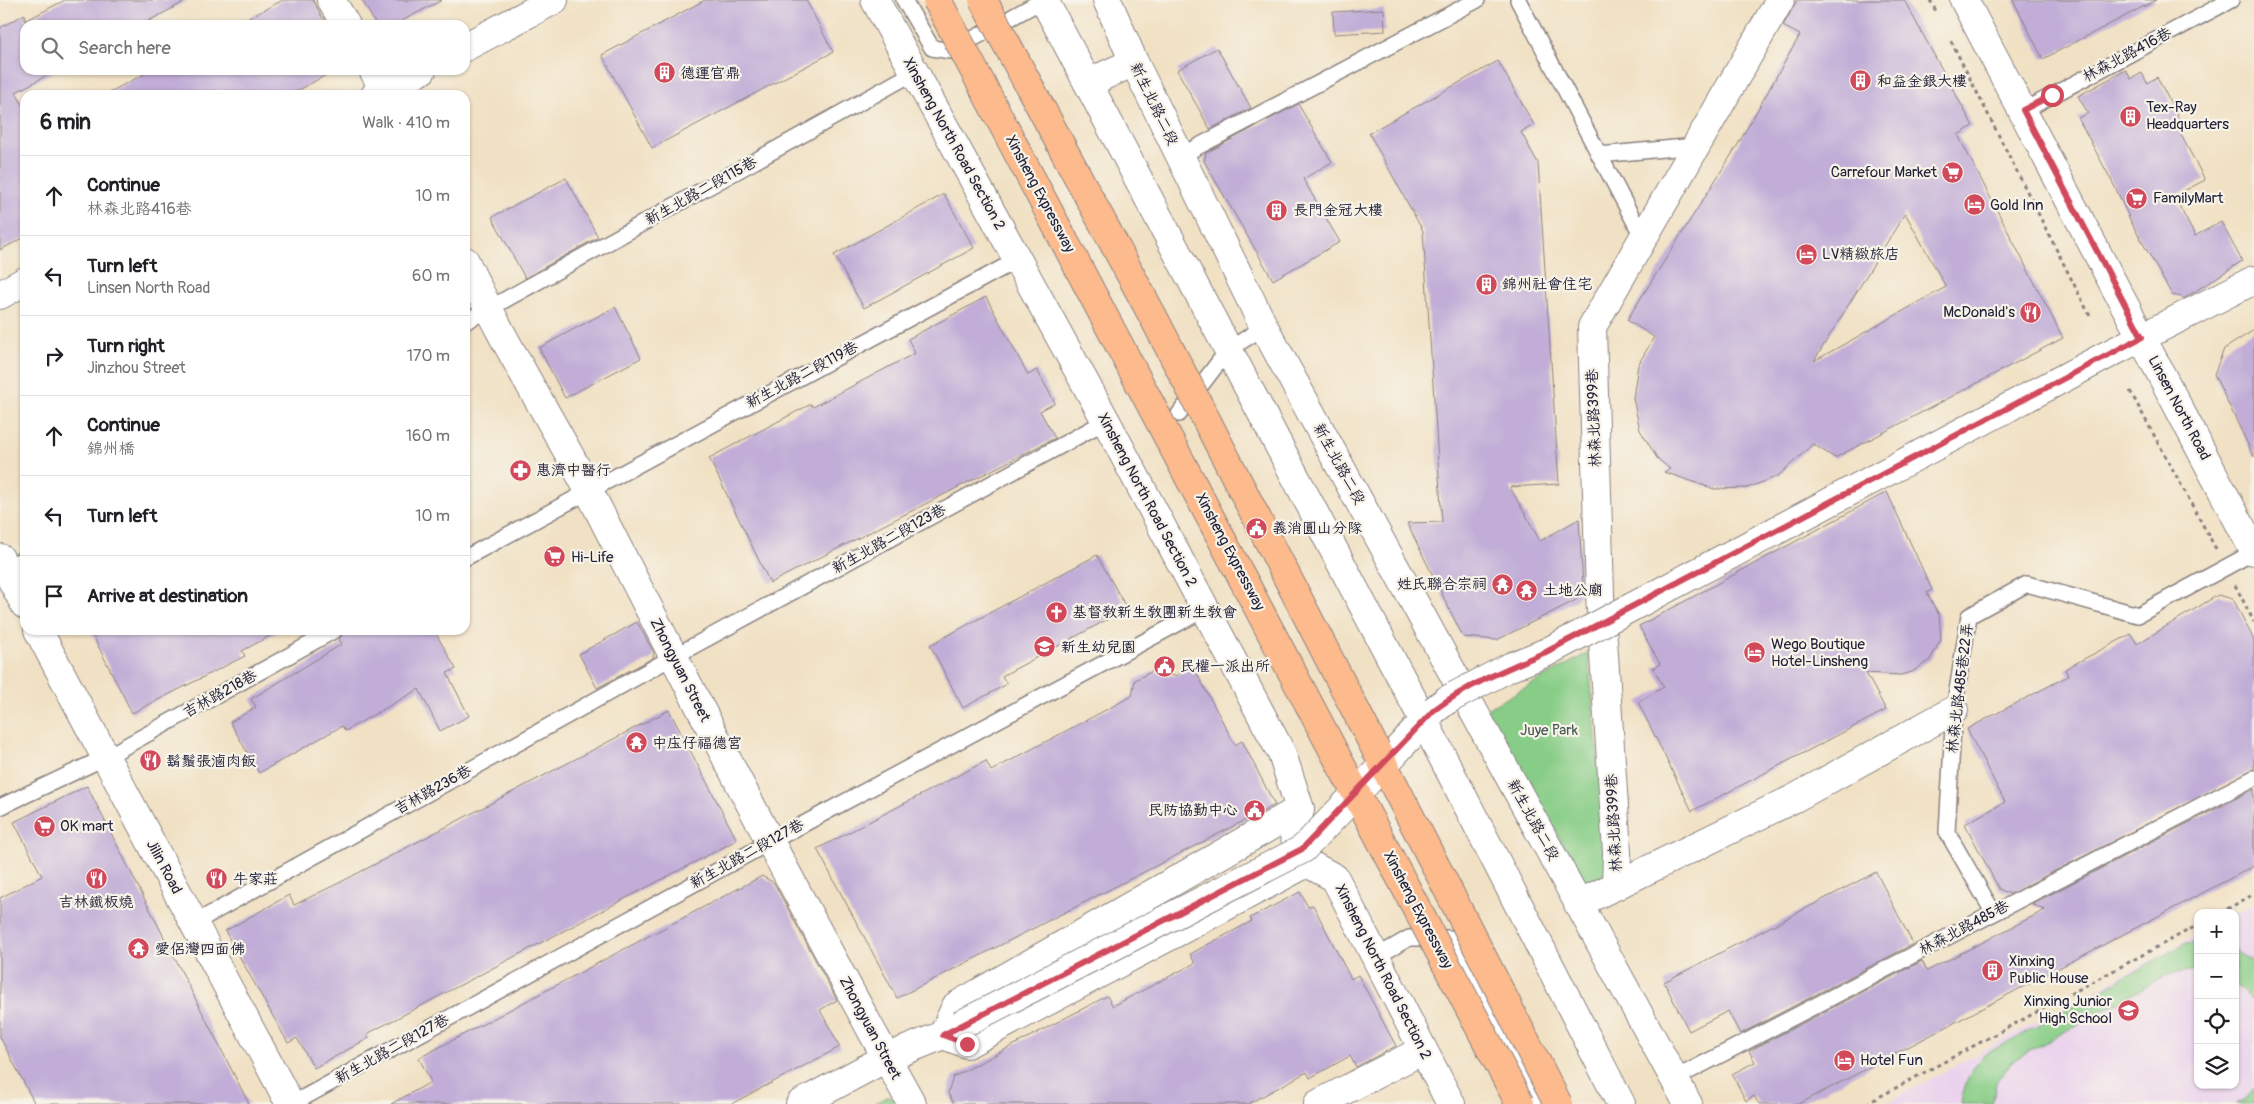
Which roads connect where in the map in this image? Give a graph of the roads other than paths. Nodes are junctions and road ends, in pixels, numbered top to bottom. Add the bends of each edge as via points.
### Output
1 (331, 0) edge
2 (554, 0) edge
3 (875, 0) edge
4 (904, 0) edge
5 (938, 0) edge
6 (983, 0) edge
7 (1044, 0) edge
8 (1107, 0) edge
9 (1477, 0) edge
10 (1518, 0) edge
11 (1780, 0) edge
12 (1964, 0) edge
13 (2231, 0) edge
14 (343, 20) edge
15 (470, 44) edge
16 (1134, 62) junction
17 (915, 72) junction
18 (410, 75) edge
19 (1088, 83) junction
20 (380, 88) edge
21 (2023, 110) junction
22 (1696, 146) junction
23 (1599, 155) junction
24 (1180, 156) junction
25 (1643, 238) junction
26 (1017, 260) junction
27 (2254, 280) edge
28 (20, 284) edge
29 (470, 286) edge
30 (0, 295) edge
31 (476, 316) edge
32 (1264, 327) junction
33 (2142, 337) junction
34 (1228, 350) junction
35 (1180, 414) dead end
36 (1106, 421) junction
37 (588, 490) junction
38 (2254, 552) edge
39 (470, 555) edge
40 (10, 561) edge
41 (20, 590) edge
42 (1205, 609) junction
43 (41, 635) edge
44 (326, 635) edge
45 (673, 657) junction
46 (1954, 710) junction
47 (1429, 716) junction
48 (106, 757) junction
49 (2254, 778) edge
50 (0, 807) edge
51 (1300, 809) junction
52 (770, 842) junction
53 (1307, 863) junction
54 (1616, 886) junction
55 (1578, 904) junction
56 (1993, 912) junction
57 (194, 923) junction
58 (1376, 957) junction
59 (952, 1030) junction
60 (1422, 1050) junction
61 (886, 1058) junction
62 (1674, 1079) junction
63 (291, 1104) edge
64 (800, 1104) edge
65 (912, 1104) edge
66 (1318, 1104) edge
67 (1451, 1104) edge
68 (1520, 1104) edge
69 (1536, 1104) edge
70 (1558, 1104) edge
71 (1621, 1104) edge
72 (1688, 1104) edge

1 - 14 street
2 - 15 street
3 - 17 street, Xinsheng North Road Section 2
4 - 7 lane via 932,48 951,51
5 - 68 highway, Xinsheng Expressway, bridge
6 - 70 highway, bridge via 1157,324
7 - 19 street
8 - 16 street, 新生北路二段
9 - 24 lane
10 - 23 lane
11 - 22 street, 林森北路399巷
12 - 21 street, Linsen North Road
13 - 21 lane, 林森北路416巷
16 - 19 street
16 - 24 street, 新生北路二段
17 - 26 street, Xinsheng North Road Section 2
17 - 31 lane, 新生北路二段115巷
18 - 20 street
19 - 34 street
21 - 33 street, Linsen North Road
22 - 23 lane
22 - 25 street, 林森北路399巷
23 - 25 lane
24 - 32 street, 新生北路二段
25 - 54 street, 林森北路399巷 via 1592,327 1600,595 1617,852
26 - 36 street, Xinsheng North Road Section 2
26 - 37 lane, 新生北路二段119巷
27 - 33 street
28 - 30 street
29 - 31 street, Zhongyuan Street
31 - 37 street, Zhongyuan Street
32 - 34 lane
32 - 55 street, 新生北路二段
33 - 38 street, Linsen North Road
33 - 47 street, bridge via 1546,652 1447,700
34 - 35 lane
34 - 47 street
36 - 42 street, Xinsheng North Road Section 2
36 - 45 lane, 新生北路二段123巷
37 - 39 lane
37 - 45 street, Zhongyuan Street
38 - 46 lane, 林森北路485巷22弄 via 2138,615 2027,584 1969,616
40 - 41 street
42 - 51 street, Xinsheng North Road Section 2 via 1282,754
42 - 52 lane, 新生北路二段127巷
43 - 48 street, Jilin Road
44 - 48 lane, 吉林路218巷
45 - 52 street, Zhongyuan Street
45 - 57 lane, 吉林路236巷
46 - 54 street via 1795,798
46 - 56 lane, 林森北路485巷22弄 via 1947,832
47 - 59 street, bridge via 1302,849
47 - 71 street
48 - 50 lane, 吉林路218巷
48 - 57 street, Jilin Road
49 - 56 lane, 林森北路485巷
51 - 53 street via 1294,835
51 - 59 street via 956,1006
52 - 61 street, Zhongyuan Street
52 - 63 lane, 新生北路二段127巷
53 - 58 street, Xinsheng North Road Section 2 via 1335,878
53 - 59 street via 967,1044
54 - 55 street
55 - 62 street, 新生北路二段
56 - 62 lane, 林森北路485巷
57 - 63 street, Jilin Road
58 - 60 street, Xinsheng North Road Section 2
58 - 69 lane via 1409,938 1451,938
59 - 61 street
60 - 66 street
60 - 67 street, Xinsheng North Road Section 2
61 - 64 street
61 - 65 street, Zhongyuan Street
62 - 72 street, 新生北路二段

